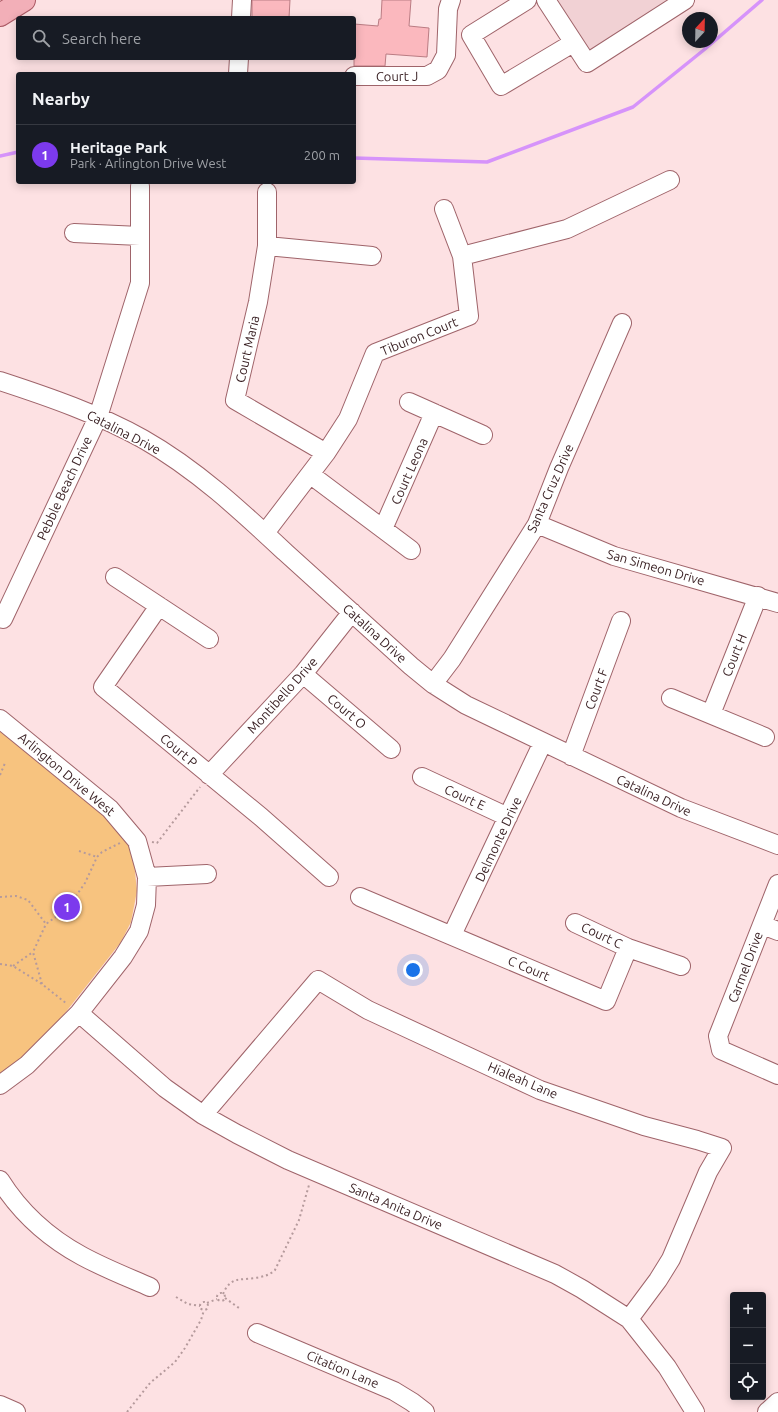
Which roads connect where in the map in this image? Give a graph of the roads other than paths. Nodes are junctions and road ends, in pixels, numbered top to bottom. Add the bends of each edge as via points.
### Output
1 (24, 0) edge
2 (242, 0) edge
3 (451, 0) edge
4 (527, 0) edge
5 (546, 0) edge
6 (685, 0) edge
7 (0, 15) edge
8 (241, 16) edge
9 (574, 43) junction
10 (239, 60) edge
11 (238, 72) edge
12 (356, 76) edge
13 (670, 180) dead end
14 (140, 186) dead end
15 (267, 192) dead end
16 (444, 208) dead end
17 (74, 233) dead end
18 (140, 236) junction
19 (267, 246) junction
20 (372, 256) dead end
21 (462, 256) junction
22 (622, 324) dead end
23 (0, 380) edge
24 (409, 402) dead end
25 (434, 413) junction
26 (98, 417) junction
27 (483, 434) dead end
28 (326, 453) junction
29 (311, 474) junction
30 (536, 524) junction
31 (383, 529) junction
32 (265, 533) junction
33 (411, 550) dead end
34 (115, 577) dead end
35 (758, 596) junction
36 (778, 602) edge
37 (159, 606) junction
38 (352, 612) junction
39 (1, 618) edge
40 (621, 621) dead end
41 (209, 639) dead end
42 (303, 674) junction
43 (433, 684) junction
44 (671, 698) dead end
45 (711, 714) junction
46 (0, 719) edge
47 (765, 737) dead end
48 (543, 742) junction
49 (391, 749) dead end
50 (571, 756) junction
51 (209, 775) junction
52 (422, 777) dead end
53 (508, 817) junction
54 (778, 846) edge
55 (207, 874) dead end
56 (147, 877) junction
57 (329, 877) dead end
58 (778, 884) edge
59 (360, 897) dead end
60 (575, 923) dead end
61 (770, 928) edge
62 (452, 936) junction
63 (628, 948) junction
64 (681, 966) dead end
65 (606, 1001) joint
66 (79, 1013) junction
67 (778, 1075) edge
68 (0, 1085) edge
69 (203, 1115) junction
70 (0, 1180) edge
71 (150, 1287) dead end
72 (629, 1319) junction
73 (257, 1332) dead end
74 (778, 1402) edge
75 (0, 1405) edge
76 (16, 1412) edge
77 (425, 1412) edge
78 (695, 1412) edge
79 (767, 1412) edge

1 - 7 main road
2 - 8 street
3 - 12 street, Court J via 448,9 446,55 438,70 427,76
4 - 9 street via 471,36 501,86
5 - 9 street
6 - 9 street via 586,63
10 - 11 street
13 - 21 street via 567,229
14 - 18 street, Pebble Beach Drive
15 - 19 street, Court Maria
16 - 21 street, Tiburon Court
17 - 18 street
18 - 26 street, Pebble Beach Drive via 140,283
19 - 20 street
19 - 28 street, Court Maria via 258,302 235,400
21 - 28 street, Tiburon Court via 469,316 375,353 348,418
22 - 30 street, Santa Cruz Drive
23 - 26 street, Catalina Drive
24 - 25 street
25 - 27 street
25 - 31 street, Court Leona
26 - 32 street, Catalina Drive via 143,439 182,464 219,492
26 - 39 street, Pebble Beach Drive
28 - 29 street, Tiburon Court
29 - 31 street
29 - 32 street, Tiburon Court
30 - 35 street, San Simeon Drive via 614,556
30 - 43 street, Santa Cruz Drive via 452,659
31 - 33 street
32 - 38 street, Catalina Drive
34 - 37 street
35 - 36 street, San Simeon Drive
35 - 45 street, Court H
37 - 41 street
37 - 51 street, Court P via 103,687
38 - 42 street, Montibello Drive
38 - 43 street, Catalina Drive
40 - 50 street, Court F
42 - 49 street, Court O
42 - 51 street, Montibello Drive
43 - 48 street, Catalina Drive via 477,711
44 - 45 street
45 - 47 street
46 - 56 street, Arlington Drive West via 110,809 137,841
48 - 50 street, Catalina Drive
48 - 53 street, Delmonte Drive
50 - 54 street, Catalina Drive via 681,808
51 - 57 street, Court P
52 - 53 street, Court E
53 - 62 street, Delmonte Drive
55 - 56 street
56 - 66 street, Arlington Drive West via 146,905 139,931 123,957
58 - 61 street, Carmel Drive
59 - 62 street, C Court
60 - 63 street, Court C
61 - 67 street, Carmel Drive via 718,1036 721,1050
62 - 65 street, C Court
63 - 64 street, Court C
63 - 65 street, Court C
66 - 68 street, Arlington Drive West via 26,1065
66 - 69 street, Santa Anita Drive via 165,1088
69 - 72 street, Santa Anita Drive via 271,1152 555,1274
69 - 72 street, Hialeah Lane via 318,980 368,1010 540,1090 644,1126 722,1148 708,1172 671,1259
70 - 71 street via 29,1217 49,1235 82,1256
72 - 78 street, Santa Anita Drive via 667,1367
73 - 77 street, Citation Lane via 394,1391
74 - 79 street
75 - 76 street

